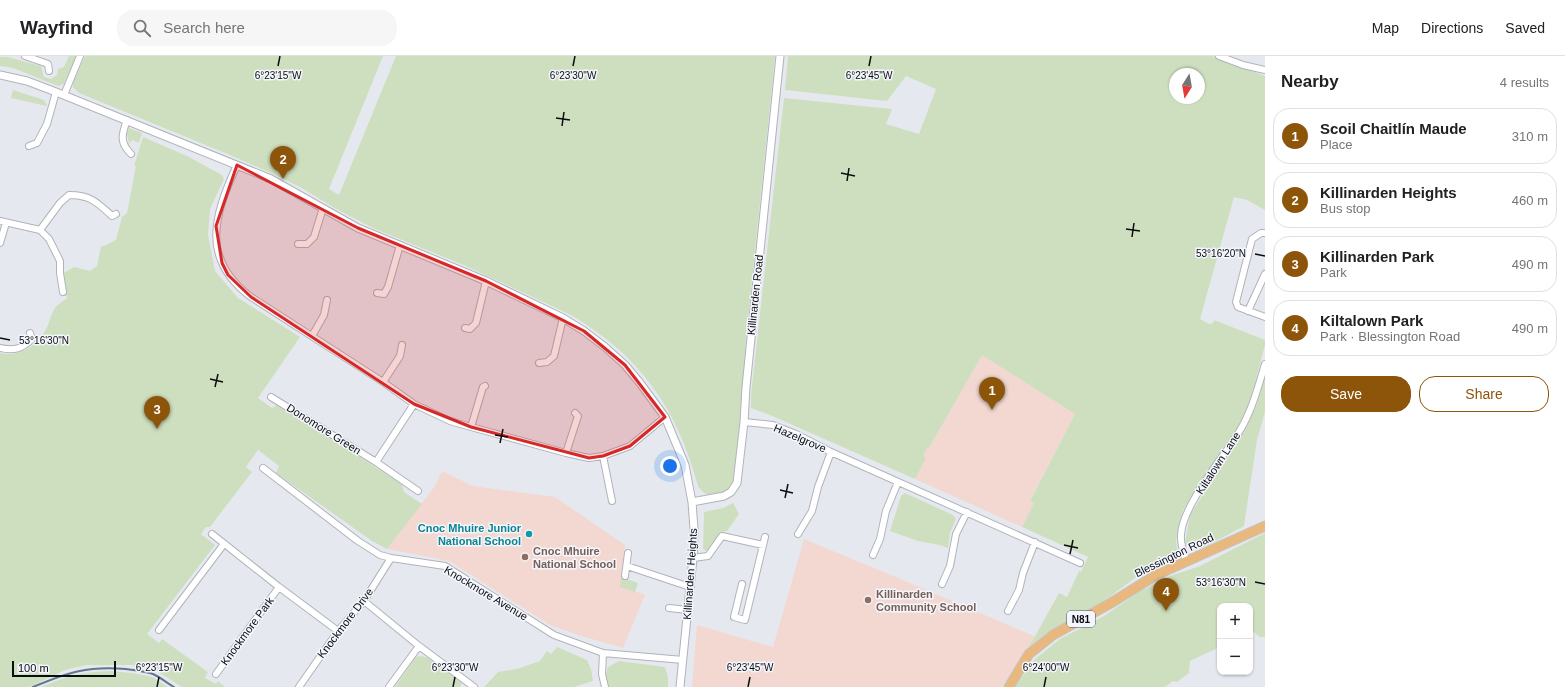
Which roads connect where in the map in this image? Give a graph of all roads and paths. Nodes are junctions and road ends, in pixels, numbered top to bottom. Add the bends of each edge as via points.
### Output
1 (25, 56) edge
2 (80, 56) edge
3 (780, 56) edge
4 (1219, 56) edge
5 (1265, 70) edge
6 (49, 71) dead end
7 (0, 75) edge
8 (56, 92) junction
9 (64, 95) junction
10 (126, 120) junction
11 (28, 146) dead end
12 (131, 154) dead end
13 (237, 165) junction
14 (324, 208) junction
15 (116, 214) dead end
16 (3, 222) edge
17 (40, 230) junction
18 (1265, 233) edge
19 (0, 243) edge
20 (298, 244) dead end
21 (400, 245) junction
22 (1265, 274) edge
23 (486, 281) junction
24 (63, 292) dead end
25 (377, 293) dead end
26 (327, 300) dead end
27 (1248, 311) junction
28 (1265, 317) edge
29 (563, 318) junction
30 (465, 328) dead end
31 (30, 333) dead end
32 (312, 336) junction
33 (402, 345) dead end
34 (0, 348) edge
35 (539, 363) dead end
36 (1265, 364) edge
37 (383, 382) junction
38 (485, 386) dead end
39 (271, 396) dead end
40 (414, 404) junction
41 (575, 414) dead end
42 (665, 417) junction
43 (744, 422) junction
44 (471, 428) junction
45 (831, 452) junction
46 (566, 453) junction
47 (604, 456) junction
48 (376, 462) junction
49 (264, 468) dead end
50 (898, 482) junction
51 (418, 491) dead end
52 (612, 501) dead end
53 (692, 502) junction
54 (967, 512) junction
55 (1265, 526) edge
56 (212, 534) dead end
57 (798, 534) dead end
58 (765, 537) dead end
59 (1035, 542) junction
60 (224, 544) junction
61 (763, 545) junction
62 (628, 553) dead end
63 (873, 555) dead end
64 (391, 558) junction
65 (693, 558) junction
66 (1187, 562) junction
67 (1080, 563) dead end
68 (626, 566) junction
69 (625, 576) dead end
70 (742, 584) dead end
71 (942, 584) dead end
72 (279, 587) junction
73 (690, 587) junction
74 (364, 601) junction
75 (669, 608) dead end
76 (688, 610) junction
77 (1008, 611) dead end
78 (159, 630) dead end
79 (338, 631) junction
80 (419, 646) junction
81 (603, 653) junction
82 (683, 660) junction
83 (216, 674) dead end
84 (299, 687) edge
85 (389, 687) edge
86 (474, 687) edge
87 (605, 687) edge
88 (680, 687) edge
89 (1008, 687) edge

1 - 6 street via 48,64
2 - 9 street
3 - 43 street, Killinarden Road
4 - 5 street
7 - 8 street, Killinarden Heights via 27,81
8 - 9 street, Killinarden Heights
8 - 11 street via 47,124 37,143
9 - 10 street, Killinarden Heights
10 - 12 street via 122,134 123,143
10 - 13 street, Killinarden Heights
13 - 14 street, Killinarden Heights
13 - 32 street via 222,201 216,226 222,263 228,275 242,290
14 - 20 street via 314,237 307,244
14 - 21 street, Killinarden Heights via 358,228
15 - 17 street via 112,216 97,201 69,195
16 - 17 street
16 - 19 street
17 - 24 street via 49,239 60,261
18 - 27 street via 1252,239 1236,302 1238,307
21 - 23 street, Killinarden Heights
21 - 25 street via 388,287 384,294
22 - 27 street
23 - 29 street, Killinarden Heights
23 - 30 street via 476,323 470,329
26 - 32 street via 324,315
27 - 28 street
29 - 35 street via 554,356 547,362
29 - 42 street, Killinarden Heights via 584,331 625,365
31 - 34 street via 32,339 25,346 11,350
32 - 37 street
33 - 37 street via 400,356
36 - 66 street, Kiltalown Lane via 1253,404 1239,431 1190,506 1181,533 1181,546
37 - 40 street
38 - 44 street
39 - 48 street, Donomore Green
40 - 44 street
40 - 48 street
41 - 46 street via 578,416
42 - 47 street via 630,446
42 - 53 street, Killinarden Heights via 685,465
43 - 45 street, Hazelgrove via 773,425
43 - 53 street, Killinarden Road via 737,483 731,492 724,496
44 - 46 street
45 - 50 street, Hazelgrove
45 - 57 street, Hazelgrove via 812,511
46 - 47 street via 589,458
47 - 52 street
48 - 51 street, Donomore Green
49 - 64 street, Knockmore Avenue via 358,541 380,555
50 - 54 street, Hazelgrove
50 - 63 street via 886,510 880,539
53 - 65 street, Killinarden Heights
54 - 59 street, Hazelgrove
54 - 71 street via 956,534 950,566
55 - 66 main road, Blessington Road / N81
56 - 60 street, Knockmore Park
58 - 61 street
59 - 67 street, Hazelgrove
59 - 77 street via 1019,590
60 - 72 street, Knockmore Park
60 - 78 street
61 - 65 street via 722,536 708,556
61 - 70 street via 745,620 734,617
62 - 68 street
64 - 74 street, Knockmore Drive
64 - 81 street, Knockmore Avenue via 445,566 554,635
65 - 73 street, Killinarden Heights
66 - 89 main road, Blessington Road / N81 via 1156,575 1053,635 1029,654
68 - 69 street
68 - 73 street
72 - 79 street, Knockmore Park
72 - 83 street, Knockmore Park
73 - 76 street, Killinarden Heights
74 - 79 street, Knockmore Drive
74 - 80 street
75 - 76 street
76 - 82 street, Killinarden Heights
79 - 84 street, Knockmore Drive
80 - 85 street
80 - 86 street
81 - 82 street, Knockmore Avenue
81 - 87 street via 602,674
82 - 88 street, Killinarden Heights

